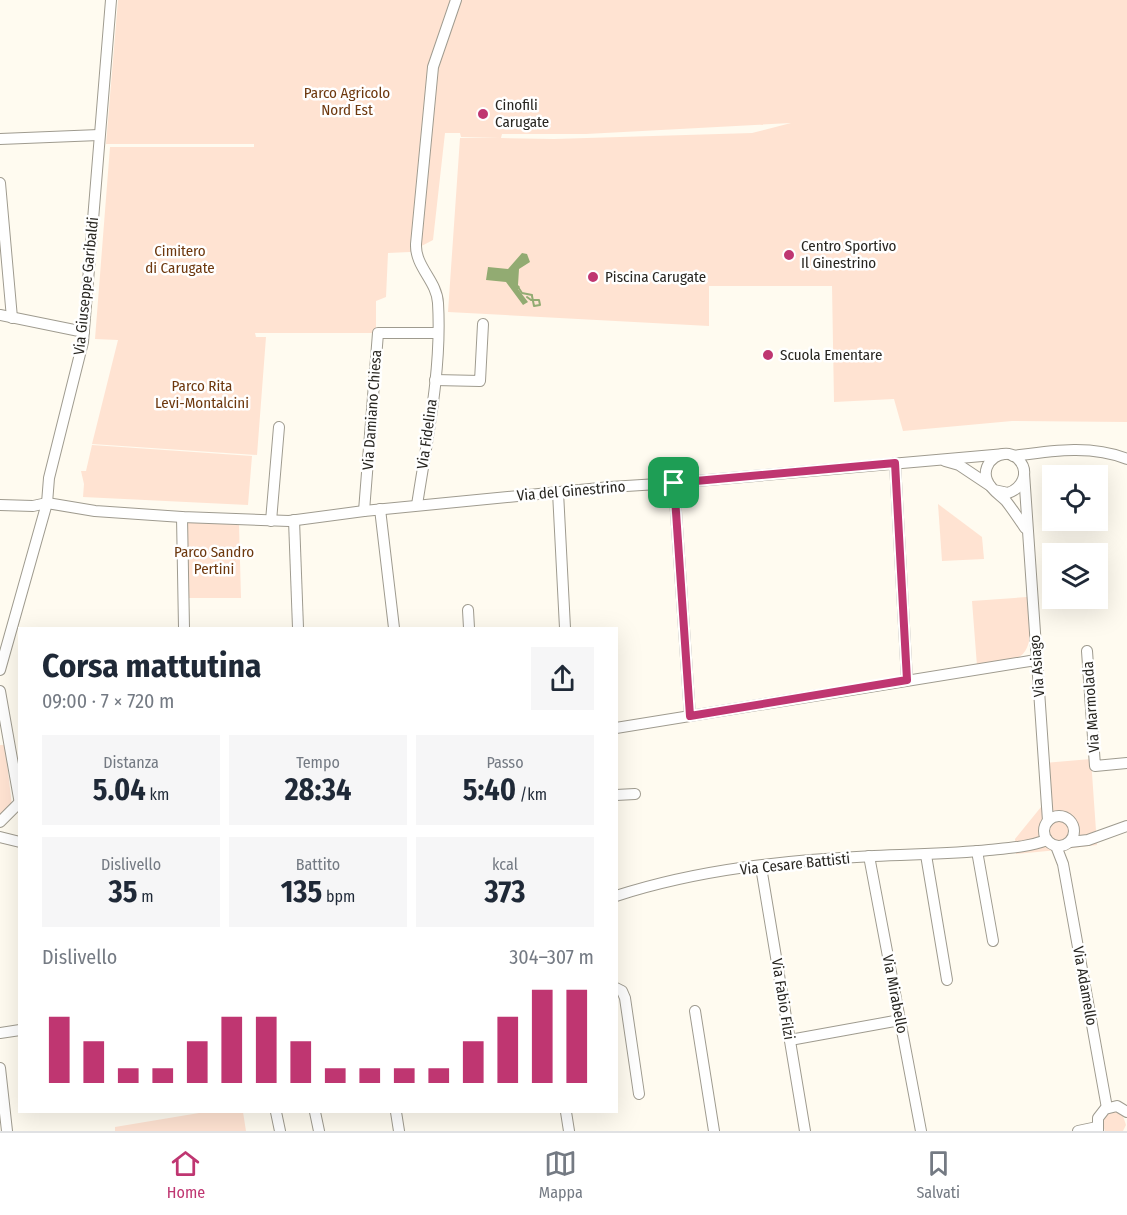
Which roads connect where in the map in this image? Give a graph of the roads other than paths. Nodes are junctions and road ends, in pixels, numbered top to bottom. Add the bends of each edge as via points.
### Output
1 (111, 0) edge
2 (456, 0) edge
3 (99, 135) junction
4 (0, 139) edge
5 (0, 183) edge
6 (0, 315) edge
7 (12, 318) junction
8 (483, 324) dead end
9 (84, 332) junction
10 (438, 333) junction
11 (435, 380) junction
12 (279, 427) dead end
13 (1016, 456) junction
14 (939, 459) junction
15 (1127, 459) edge
16 (895, 463) junction
17 (1024, 473) junction
18 (674, 483) junction
19 (992, 487) junction
20 (558, 492) junction
21 (47, 503) junction
22 (0, 505) edge
23 (417, 505) junction
24 (380, 509) junction
25 (364, 511) junction
26 (182, 517) junction
27 (294, 520) junction
28 (271, 521) junction
29 (1027, 531) junction
30 (468, 610) dead end
31 (184, 627) edge
32 (298, 627) edge
33 (393, 627) edge
34 (469, 627) edge
35 (565, 627) edge
36 (1087, 651) dead end
37 (1036, 660) junction
38 (0, 667) edge
39 (907, 680) junction
40 (0, 691) edge
41 (690, 716) junction
42 (618, 728) edge
43 (1127, 764) edge
44 (635, 794) dead end
45 (618, 795) edge
46 (18, 798) edge
47 (1047, 801) junction
48 (18, 805) edge
49 (1060, 816) junction
50 (1048, 821) junction
51 (0, 822) edge
52 (1127, 826) edge
53 (1075, 830) junction
54 (0, 837) edge
55 (18, 842) edge
56 (1059, 843) junction
57 (977, 851) junction
58 (926, 855) junction
59 (869, 856) junction
60 (761, 867) junction
61 (618, 895) edge
62 (993, 941) dead end
63 (947, 980) dead end
64 (618, 989) edge
65 (695, 1011) dead end
66 (900, 1020) junction
67 (18, 1030) edge
68 (0, 1033) edge
69 (790, 1040) junction
70 (0, 1068) edge
71 (639, 1094) dead end
72 (1107, 1108) junction
73 (1127, 1112) edge
74 (276, 1113) edge
75 (315, 1113) edge
76 (396, 1113) edge
77 (566, 1113) edge
78 (3, 1117) edge
79 (1098, 1129) edge
80 (7, 1131) edge
81 (280, 1131) edge
82 (318, 1131) edge
83 (399, 1131) edge
84 (569, 1131) edge
85 (714, 1131) edge
86 (805, 1131) edge
87 (921, 1131) edge
88 (1078, 1131) edge

1 - 3 street, Via Giuseppe Garibaldi
2 - 10 street, Via Fidelina via 433,67 416,244 418,261 438,298
3 - 4 street
3 - 9 street, Via Giuseppe Garibaldi
5 - 7 street
6 - 7 street
7 - 9 street
8 - 11 street via 480,381
9 - 21 street, Via Giuseppe Garibaldi via 49,478
10 - 11 street, Via Fidelina
10 - 25 street, Via Damiano Chiesa via 378,333
11 - 23 street, Via Fidelina
12 - 28 street
13 - 14 street, Via del Ginestrino
13 - 15 street, Via del Ginestrino via 1039,451 1093,451
13 - 17 street, Via Asiago
13 - 19 street via 997,456 988,464 986,474
14 - 16 street, Via del Ginestrino
14 - 19 street, Via del Ginestrino via 959,465
16 - 18 street, Via del Ginestrino
16 - 39 street
17 - 19 street via 1021,485 1014,490 1004,493
17 - 29 street, Via Asiago
18 - 20 street, Via del Ginestrino
18 - 41 street
19 - 29 street
20 - 23 street, Via del Ginestrino
20 - 35 street
21 - 22 street
21 - 26 street via 95,511
21 - 38 street, Via Giuseppe Garibaldi
23 - 24 street
24 - 25 street
24 - 33 street
25 - 27 street
26 - 28 street
26 - 31 street
27 - 28 street
27 - 32 street
29 - 37 street, Via Asiago
30 - 34 street
36 - 43 street, Via Marmolada via 1095,766
37 - 39 street
37 - 47 street, Via Asiago
39 - 41 street
40 - 46 street
41 - 42 street
44 - 45 street
47 - 49 street
47 - 50 street, Via Asiago
48 - 51 street
49 - 50 street
49 - 53 street via 1070,820
50 - 56 street via 1044,830
52 - 53 street, Via Cesare Battisti via 1091,833
52 - 56 street, Via Cesare Battisti via 1088,840
53 - 56 street
54 - 55 street
56 - 57 street, Via Cesare Battisti
56 - 72 street, Via Adamello
57 - 58 street, Via Cesare Battisti
57 - 62 street
58 - 59 street, Via Cesare Battisti
58 - 63 street
59 - 60 street, Via Cesare Battisti
59 - 66 street, Via Mirabello
60 - 61 street, Via Cesare Battisti via 667,881
60 - 69 street, Via Fabio Filzi
64 - 71 street via 625,998
65 - 85 street
66 - 69 street
66 - 87 street, Via Mirabello
67 - 68 street
69 - 86 street, Via Fabio Filzi
70 - 78 street
72 - 73 street via 1117,1106
72 - 79 street via 1099,1115
74 - 81 street
75 - 82 street
76 - 83 street
77 - 84 street
78 - 80 street
79 - 88 street

